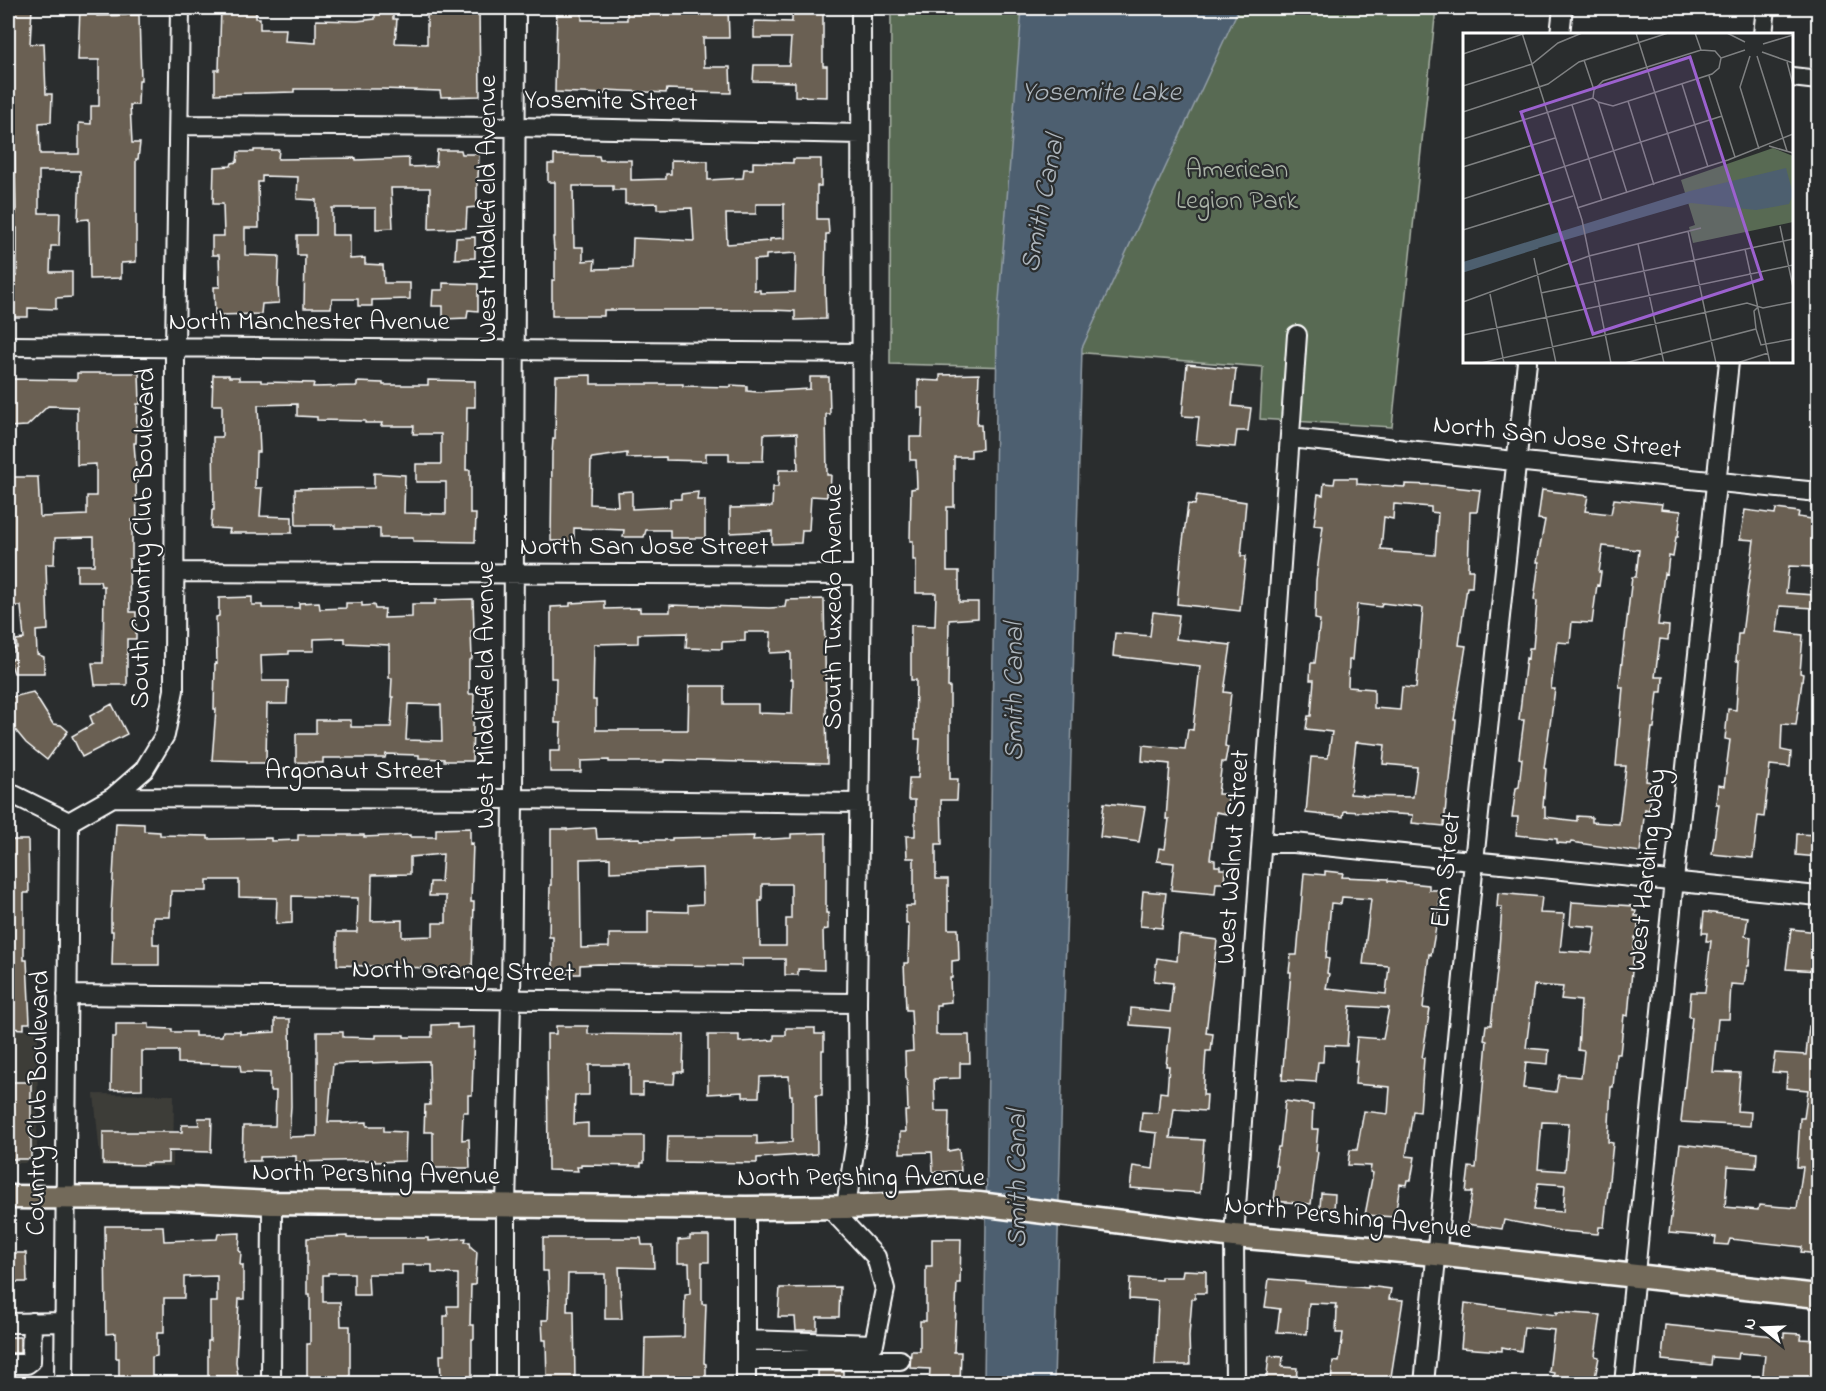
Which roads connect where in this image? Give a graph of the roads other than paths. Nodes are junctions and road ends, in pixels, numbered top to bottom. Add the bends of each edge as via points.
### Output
1 (180, 8) edge
2 (516, 8) edge
3 (861, 8) edge
4 (1563, 8) edge
5 (1766, 8) edge
6 (1560, 33) edge
7 (1763, 33) edge
8 (1793, 77) edge
9 (1818, 80) edge
10 (179, 125) junction
11 (516, 126) junction
12 (861, 134) junction
13 (1297, 335) dead end
14 (8, 346) edge
15 (175, 348) junction
16 (515, 350) junction
17 (862, 352) junction
18 (1527, 363) edge
19 (1729, 363) edge
20 (1290, 438) junction
21 (1517, 461) junction
22 (1716, 481) junction
23 (1818, 492) edge
24 (175, 572) junction
25 (514, 573) junction
26 (861, 576) junction
27 (8, 792) edge
28 (113, 797) junction
29 (513, 799) junction
30 (859, 803) junction
31 (69, 822) junction
32 (1262, 843) junction
33 (1474, 861) junction
34 (1674, 880) junction
35 (1818, 896) edge
36 (67, 995) junction
37 (511, 1000) junction
38 (857, 1003) junction
39 (8, 1197) edge
40 (66, 1198) junction
41 (272, 1203) junction
42 (506, 1206) junction
43 (837, 1206) junction
44 (746, 1208) junction
45 (1234, 1236) junction
46 (1436, 1254) junction
47 (1635, 1277) junction
48 (1818, 1296) edge
49 (32, 1322) junction
50 (64, 1322) junction
51 (8, 1323) edge
52 (746, 1340) junction
53 (32, 1349) junction
54 (64, 1349) junction
55 (746, 1360) junction
56 (900, 1360) dead end
57 (8, 1364) edge
58 (64, 1383) edge
59 (271, 1383) edge
60 (506, 1383) edge
61 (746, 1383) edge
62 (1235, 1383) edge
63 (1424, 1383) edge
64 (1624, 1383) edge

1 - 10 street, South Country Club Boulevard
2 - 11 street, West Middlefield Avenue
3 - 12 street, South Tuxedo Avenue
4 - 6 street
5 - 7 street
8 - 9 street
10 - 11 street, Yosemite Street
10 - 15 street, South Country Club Boulevard
11 - 12 street, Yosemite Street
11 - 16 street, West Middlefield Avenue
12 - 17 street, South Tuxedo Avenue
13 - 20 street, West Walnut Street
14 - 15 street, North Manchester Avenue
15 - 16 street, North Manchester Avenue
15 - 24 street, South Country Club Boulevard
16 - 17 street, North Manchester Avenue
16 - 25 street, West Middlefield Avenue
17 - 26 street, South Tuxedo Avenue
18 - 21 street, Elm Street
19 - 22 street, West Harding Way
20 - 21 street, North San Jose Street
20 - 32 street, West Walnut Street
21 - 22 street, North San Jose Street
21 - 33 street, Elm Street
22 - 23 street, North San Jose Street
22 - 34 street, West Harding Way
24 - 25 street, North San Jose Street
24 - 28 street, South Country Club Boulevard via 174,690 165,735 144,770
25 - 26 street, North San Jose Street
25 - 29 street, West Middlefield Avenue
26 - 30 street, South Tuxedo Avenue
27 - 31 street
28 - 29 street, Argonaut Street
28 - 31 street, Argonaut Street
29 - 30 street, Argonaut Street
29 - 37 street, West Middlefield Avenue
30 - 38 street, South Tuxedo Avenue
31 - 36 street, Country Club Boulevard
32 - 33 street
32 - 45 street, West Walnut Street
33 - 34 street
33 - 46 street, Elm Street
34 - 35 street
34 - 47 street, West Harding Way
36 - 37 street, North Orange Street
36 - 40 street, Country Club Boulevard
37 - 38 street, North Orange Street
37 - 42 street, West Middlefield Avenue
38 - 43 street, South Tuxedo Avenue via 858,1125
39 - 40 main road, North Pershing Avenue
40 - 41 main road, North Pershing Avenue
40 - 50 street, Country Club Boulevard
41 - 42 main road, North Pershing Avenue
41 - 59 street
42 - 44 main road, North Pershing Avenue
42 - 60 street, West Middlefield Avenue
43 - 44 main road, North Pershing Avenue
43 - 45 main road, North Pershing Avenue via 980,1204
43 - 52 street via 876,1257 885,1289 874,1344
44 - 52 street
45 - 46 main road, North Pershing Avenue
45 - 62 street, West Walnut Street
46 - 47 main road, North Pershing Avenue
46 - 63 street, Elm Street
47 - 48 main road, North Pershing Avenue
47 - 64 street, West Harding Way
49 - 50 street
49 - 51 street
49 - 53 street
50 - 54 street, Country Club Boulevard
52 - 55 street
53 - 54 street
53 - 57 street via 27,1364
54 - 58 street, Country Club Boulevard
55 - 56 street
55 - 61 street

